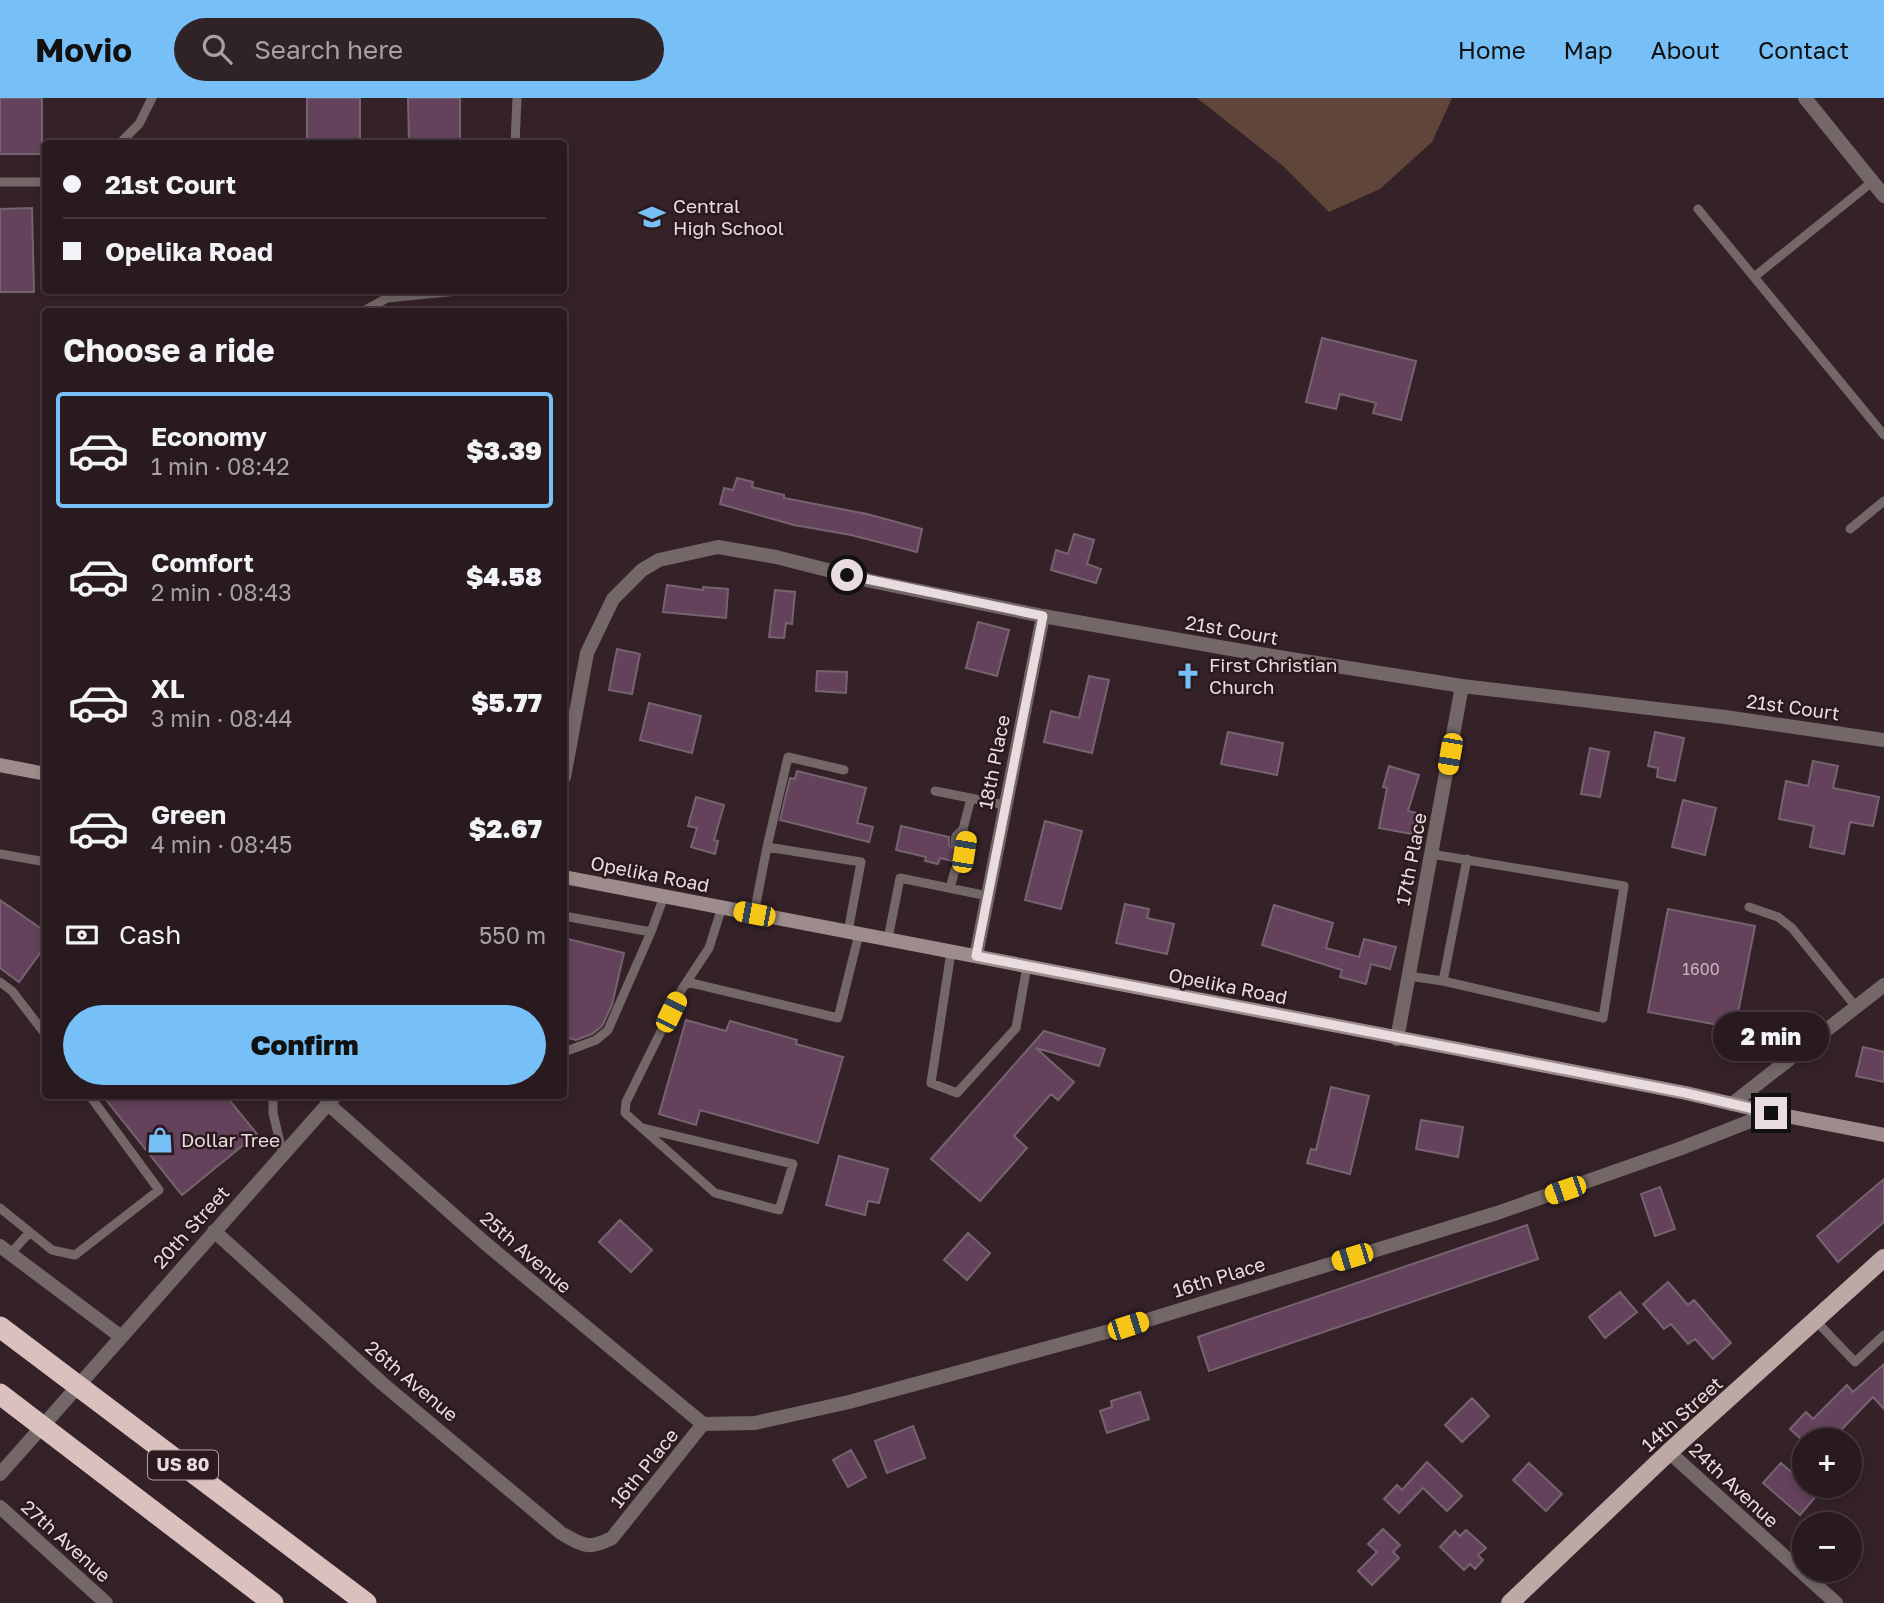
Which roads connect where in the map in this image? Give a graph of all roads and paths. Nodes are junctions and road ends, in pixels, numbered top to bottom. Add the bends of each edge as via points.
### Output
1 (152, 98) edge
2 (517, 98) edge
3 (1805, 98) edge
4 (123, 140) edge
5 (514, 140) edge
6 (0, 182) edge
7 (42, 182) edge
8 (1872, 182) junction
9 (1884, 196) edge
10 (1698, 209) dead end
11 (1754, 278) junction
12 (428, 294) edge
13 (369, 308) edge
14 (1884, 435) edge
15 (1884, 500) edge
16 (1850, 529) dead end
17 (1043, 616) junction
18 (1462, 686) junction
19 (1884, 740) edge
20 (567, 761) edge
21 (0, 765) edge
22 (844, 770) dead end
23 (42, 773) edge
24 (935, 791) dead end
25 (971, 798) junction
26 (1005, 805) junction
27 (964, 829) junction
28 (955, 843) dead end
29 (767, 847) junction
30 (0, 854) edge
31 (1431, 854) junction
32 (1467, 859) junction
33 (42, 861) edge
34 (567, 878) edge
35 (950, 888) junction
36 (664, 896) junction
37 (988, 896) junction
38 (1749, 906) dead end
39 (722, 907) junction
40 (754, 914) junction
41 (567, 917) edge
42 (651, 932) junction
43 (853, 933) junction
44 (888, 939) junction
45 (951, 952) junction
46 (976, 956) junction
47 (1027, 966) junction
48 (1408, 976) junction
49 (1443, 981) junction
50 (0, 982) edge
51 (687, 982) junction
52 (1884, 985) edge
53 (1856, 1007) junction
54 (42, 1030) edge
55 (1398, 1038) junction
56 (567, 1051) edge
57 (92, 1099) edge
58 (273, 1099) edge
59 (331, 1099) edge
60 (1732, 1104) junction
61 (1771, 1113) junction
62 (642, 1128) junction
63 (1884, 1135) edge
64 (283, 1155) junction
65 (0, 1208) edge
66 (214, 1231) junction
67 (30, 1232) junction
68 (5, 1250) edge
69 (1884, 1258) edge
70 (1816, 1321) junction
71 (0, 1327) edge
72 (1884, 1335) edge
73 (120, 1336) junction
74 (79, 1387) junction
75 (0, 1394) edge
76 (703, 1424) junction
77 (42, 1427) junction
78 (1670, 1452) junction
79 (1, 1470) edge
80 (0, 1507) edge
81 (596, 1546) joint
82 (106, 1603) edge
83 (273, 1603) edge
84 (366, 1603) edge
85 (1510, 1603) edge
86 (1836, 1603) edge

1 - 4 lane via 139,124
2 - 5 lane
3 - 8 street
6 - 7 lane
8 - 9 street
8 - 11 lane
10 - 11 lane
11 - 14 lane
12 - 13 lane via 387,298
15 - 16 lane
17 - 18 street, 21st Court
17 - 20 street, 21st Court via 718,547 659,560 613,599 587,653
17 - 26 street, 18th Place
18 - 19 street, 21st Court
18 - 31 street, 17th Place
21 - 23 main road
22 - 29 lane via 788,757
24 - 25 lane
25 - 26 lane
25 - 27 lane
26 - 37 street, 18th Place
27 - 28 lane
27 - 35 lane via 961,866 953,865
29 - 40 lane
29 - 43 lane via 861,862
30 - 33 lane
31 - 32 lane
31 - 48 street, 17th Place
32 - 49 lane
32 - 49 lane via 1623,886 1603,1018
34 - 36 main road, Opelika Road
35 - 37 lane
35 - 44 lane via 900,878
36 - 39 main road, Opelika Road
36 - 42 lane
37 - 46 street, 18th Place
38 - 53 lane via 1792,928
39 - 40 main road, Opelika Road
39 - 51 lane via 709,948
40 - 43 main road, Opelika Road
41 - 42 lane
42 - 56 lane via 608,1030
43 - 44 main road, Opelika Road
43 - 51 lane via 838,1018
44 - 45 main road, Opelika Road
45 - 46 main road, Opelika Road
45 - 47 lane via 931,1083 957,1093 1016,1028
46 - 47 main road, Opelika Road
47 - 55 main road, Opelika Road
48 - 49 lane
48 - 55 street, 17th Place
50 - 54 lane
51 - 62 lane via 626,1102 625,1113
52 - 53 street
53 - 60 street
55 - 60 main road, Opelika Road
57 - 67 lane via 159,1190 75,1255 52,1251
58 - 64 lane
59 - 64 street, 20th Street
59 - 76 street, 25th Avenue via 485,1243
60 - 61 main road, Opelika Road
61 - 63 main road, Opelika Road
61 - 76 street, 16th Place via 1497,1213 1128,1326 849,1402 755,1423
62 - 62 lane via 715,1193 779,1210 793,1164
64 - 66 street, 20th Street
65 - 67 lane
66 - 73 street, 20th Street
66 - 81 street, 26th Avenue via 383,1384 561,1533
67 - 68 lane
68 - 73 street
69 - 70 main road, 14th Street
70 - 72 lane via 1854,1362
70 - 78 main road, 14th Street
71 - 74 highway, US 80
73 - 74 street, 20th Street
74 - 77 street, 20th Street
74 - 84 highway, US 80
75 - 77 highway, US 80
76 - 81 street, 16th Place via 612,1538
77 - 79 street, 20th Street
77 - 83 highway, US 80
78 - 85 main road, 14th Street
78 - 86 street, 24th Avenue
80 - 82 street, 27th Avenue

